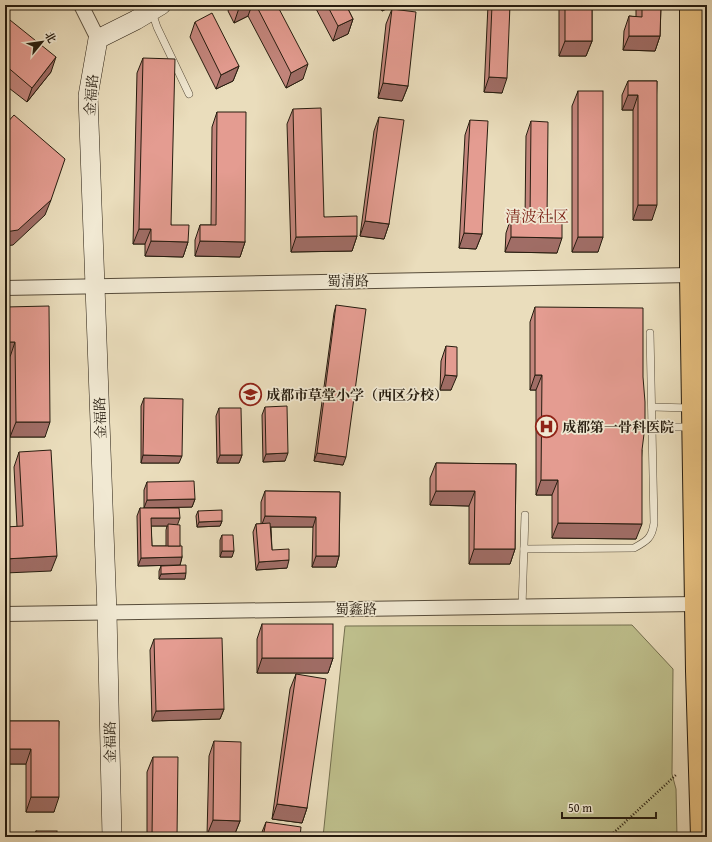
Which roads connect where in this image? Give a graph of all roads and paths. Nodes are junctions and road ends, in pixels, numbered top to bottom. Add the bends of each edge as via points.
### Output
1 (81, 5) edge
2 (691, 5) edge
3 (156, 7) edge
4 (98, 39) junction
5 (189, 94) dead end
6 (691, 275) junction
7 (95, 286) junction
8 (5, 288) edge
9 (650, 333) dead end
10 (652, 407) junction
11 (697, 420) edge
12 (652, 427) junction
13 (525, 515) dead end
14 (524, 549) junction
15 (701, 604) edge
16 (522, 607) junction
17 (106, 612) junction
18 (5, 614) edge
19 (677, 774) dead end
20 (112, 837) edge
21 (609, 837) edge
22 (702, 837) edge

1 - 4 street
2 - 6 main road
3 - 4 street
3 - 5 lane via 157,27
4 - 7 street, 金福路 via 88,96
6 - 7 street, 蜀清路
6 - 11 main road
7 - 8 street, 蜀清路
7 - 17 street, 金福路
9 - 10 lane
10 - 11 lane
10 - 12 lane
11 - 12 lane
11 - 15 main road
12 - 14 lane via 654,523 648,540 627,549
13 - 14 lane
14 - 16 lane
15 - 16 street, 蜀鑫路
15 - 22 main road
16 - 17 street, 蜀鑫路
17 - 18 street, 蜀鑫路
17 - 20 street, 金福路
19 - 21 path

